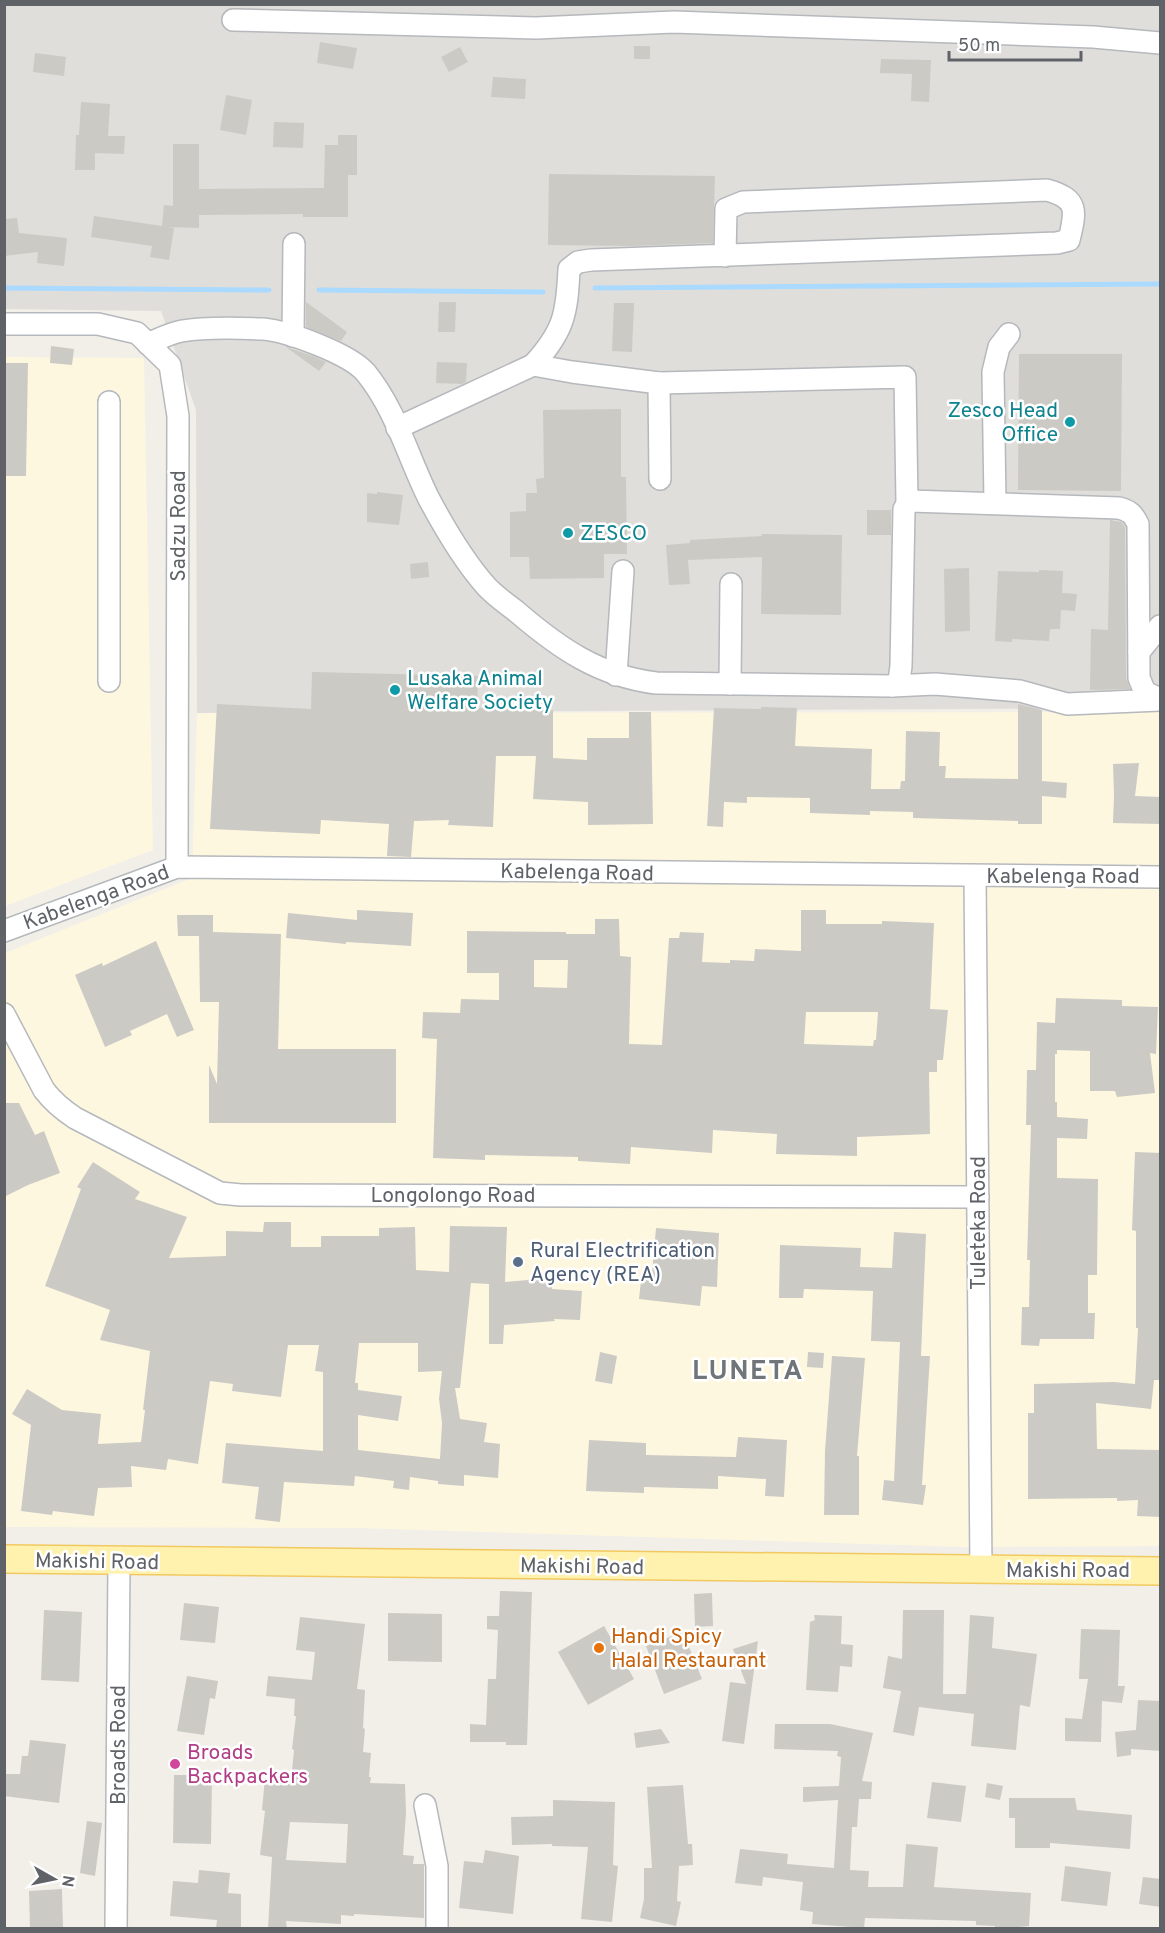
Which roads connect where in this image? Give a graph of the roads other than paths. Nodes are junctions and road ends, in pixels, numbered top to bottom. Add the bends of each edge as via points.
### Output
1 (233, 20) dead end
2 (1161, 43) edge
3 (294, 244) dead end
4 (725, 256) junction
5 (4, 324) edge
6 (180, 331) junction
7 (1009, 334) dead end
8 (292, 336) junction
9 (148, 344) junction
10 (170, 365) junction
11 (533, 365) junction
12 (659, 383) junction
13 (109, 402) dead end
14 (397, 428) junction
15 (660, 479) dead end
16 (907, 503) junction
17 (995, 503) junction
18 (623, 571) dead end
19 (731, 584) dead end
20 (1161, 626) edge
21 (1139, 652) junction
22 (616, 675) junction
23 (109, 681) dead end
24 (730, 684) junction
25 (892, 686) junction
26 (1161, 700) edge
27 (177, 867) junction
28 (975, 876) junction
29 (1161, 877) edge
30 (4, 931) edge
31 (4, 1014) edge
32 (978, 1197) junction
33 (4, 1560) edge
34 (119, 1561) junction
35 (981, 1570) junction
36 (1161, 1571) edge
37 (425, 1805) dead end
38 (116, 1929) edge
39 (437, 1929) edge

1 - 2 street via 536,28 674,22 1093,37
3 - 8 street
4 - 4 street via 726,209 743,202 1047,190 1065,195 1073,206 1069,240 1057,243
4 - 11 street via 578,262 569,269 567,305 560,327 552,345
5 - 9 street via 98,324 136,333
6 - 8 street via 265,329
6 - 9 street
6 - 10 street
7 - 17 street via 999,347 993,372
8 - 14 street via 340,354 364,371
9 - 10 street
10 - 27 street, Sadzu Road via 178,416
11 - 12 street
11 - 14 street
12 - 15 street
12 - 16 street via 905,377
13 - 23 street
14 - 22 street via 459,551 487,587 570,653
16 - 17 street
16 - 25 street via 901,666 899,681
17 - 21 street via 1119,508 1132,513 1138,524
18 - 22 street
19 - 24 street
20 - 21 street
21 - 26 street via 1141,685 1150,696
22 - 24 street via 656,683
24 - 25 street
25 - 26 street via 935,684 1020,691 1067,704
27 - 28 street, Kabelenga Road
27 - 30 street, Kabelenga Road
28 - 29 street, Kabelenga Road
28 - 32 street, Tuleteka Road
31 - 32 street, Longolongo Road via 44,1090 61,1109 220,1193
32 - 35 street, Tuleteka Road
33 - 34 main road, Makishi Road
34 - 35 main road, Makishi Road
34 - 38 street, Broads Road
35 - 36 main road, Makishi Road
37 - 39 street via 437,1866

